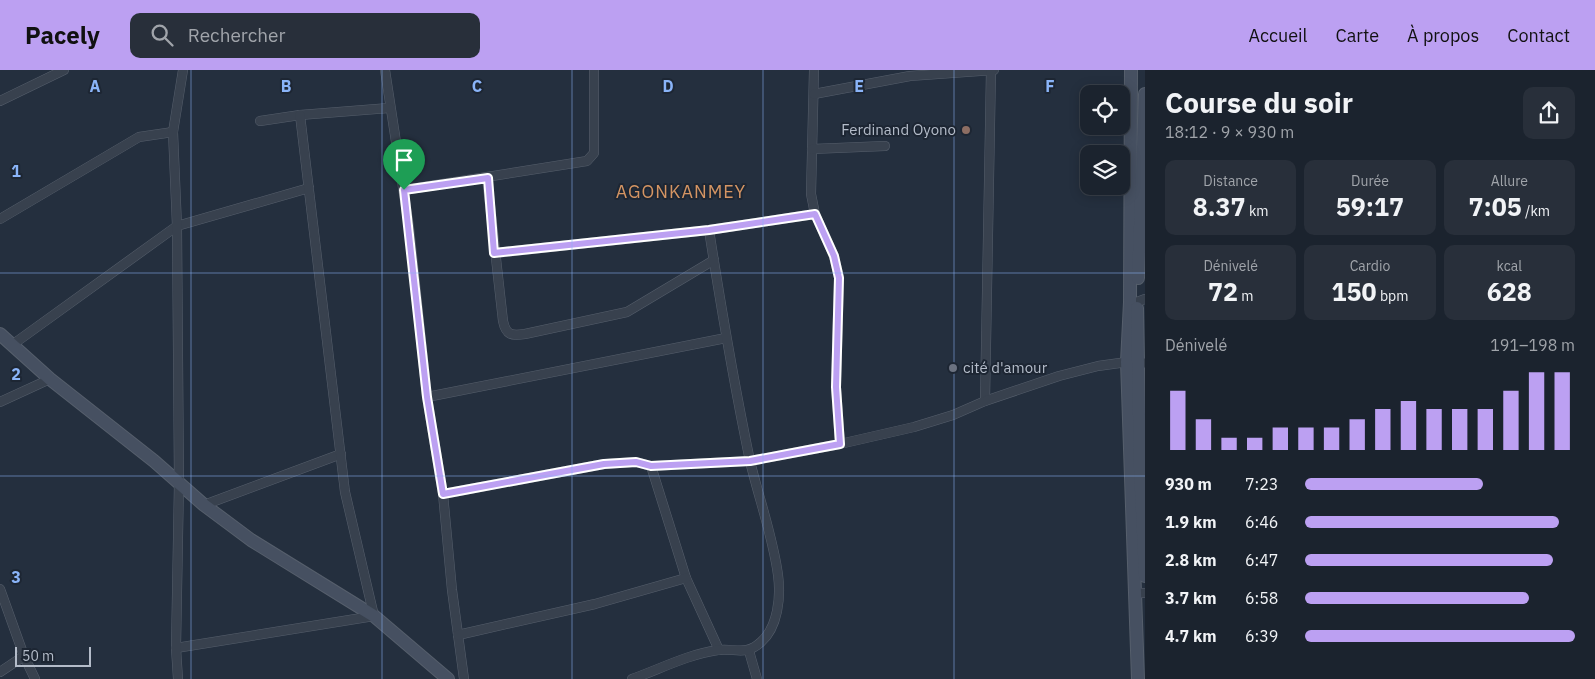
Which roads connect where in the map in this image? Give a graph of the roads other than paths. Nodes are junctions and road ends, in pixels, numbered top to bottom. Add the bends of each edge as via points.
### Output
1 (64, 70) edge
2 (182, 70) edge
3 (384, 70) edge
4 (594, 70) edge
5 (814, 70) edge
6 (992, 70) edge
7 (1131, 70) edge
8 (814, 94) junction
9 (1145, 94) edge
10 (0, 101) edge
11 (389, 108) junction
12 (300, 115) junction
13 (260, 121) dead end
14 (1144, 123) edge
15 (173, 132) junction
16 (885, 146) dead end
17 (812, 149) junction
18 (488, 178) junction
19 (309, 188) junction
20 (404, 190) junction
21 (815, 214) junction
22 (0, 219) edge
23 (177, 226) junction
24 (709, 230) junction
25 (494, 253) junction
26 (714, 260) junction
27 (1141, 301) edge
28 (0, 334) edge
29 (726, 338) junction
30 (12, 345) junction
31 (1137, 362) edge
32 (50, 379) junction
33 (427, 397) junction
34 (985, 401) junction
35 (0, 402) edge
36 (840, 444) junction
37 (341, 454) junction
38 (750, 461) junction
39 (651, 466) junction
40 (1138, 470) edge
41 (180, 483) junction
42 (443, 494) junction
43 (204, 505) junction
44 (1145, 576) edge
45 (686, 578) junction
46 (0, 589) edge
47 (1140, 593) edge
48 (374, 616) junction
49 (458, 635) junction
50 (176, 648) junction
51 (719, 650) junction
52 (748, 651) junction
53 (24, 656) junction
54 (0, 672) edge
55 (35, 679) edge
56 (178, 679) edge
57 (448, 679) edge
58 (464, 679) edge
59 (632, 679) edge
60 (758, 679) edge
61 (1138, 679) edge

1 - 10 street
2 - 15 street
3 - 11 street
4 - 18 street via 592,158
5 - 8 street
6 - 8 street via 910,76
6 - 34 street
7 - 31 main road via 1130,302
8 - 17 street
9 - 14 main road
11 - 12 street
11 - 20 street
12 - 13 street
12 - 19 street
14 - 27 main road
15 - 22 street via 139,138
15 - 23 street
16 - 17 street
17 - 21 street via 811,194
18 - 20 street
18 - 25 street
19 - 23 street
19 - 37 street
20 - 33 street
21 - 24 street
21 - 36 street via 839,278 836,387
23 - 30 street
23 - 41 street
24 - 25 street
24 - 26 street
25 - 26 street via 505,331 516,335 627,312
26 - 29 street
27 - 31 main road
28 - 30 main road
29 - 33 street
29 - 38 street
30 - 32 main road
31 - 34 street via 1060,376
31 - 40 main road
32 - 35 street
32 - 41 main road
33 - 42 street
34 - 36 street via 914,427
36 - 38 street
37 - 43 street
37 - 48 street via 345,492
38 - 39 street
38 - 52 street via 778,576 776,618 770,632
39 - 42 street via 636,462 604,464
39 - 45 street
40 - 44 main road
40 - 47 main road
41 - 43 main road
41 - 50 street
42 - 49 street
43 - 48 main road via 251,540
45 - 49 street via 595,604
45 - 51 street
46 - 53 street
47 - 61 main road
48 - 50 street
48 - 57 main road
49 - 58 street
50 - 56 street
51 - 52 street
51 - 59 street
52 - 60 street
53 - 54 street
53 - 55 street

